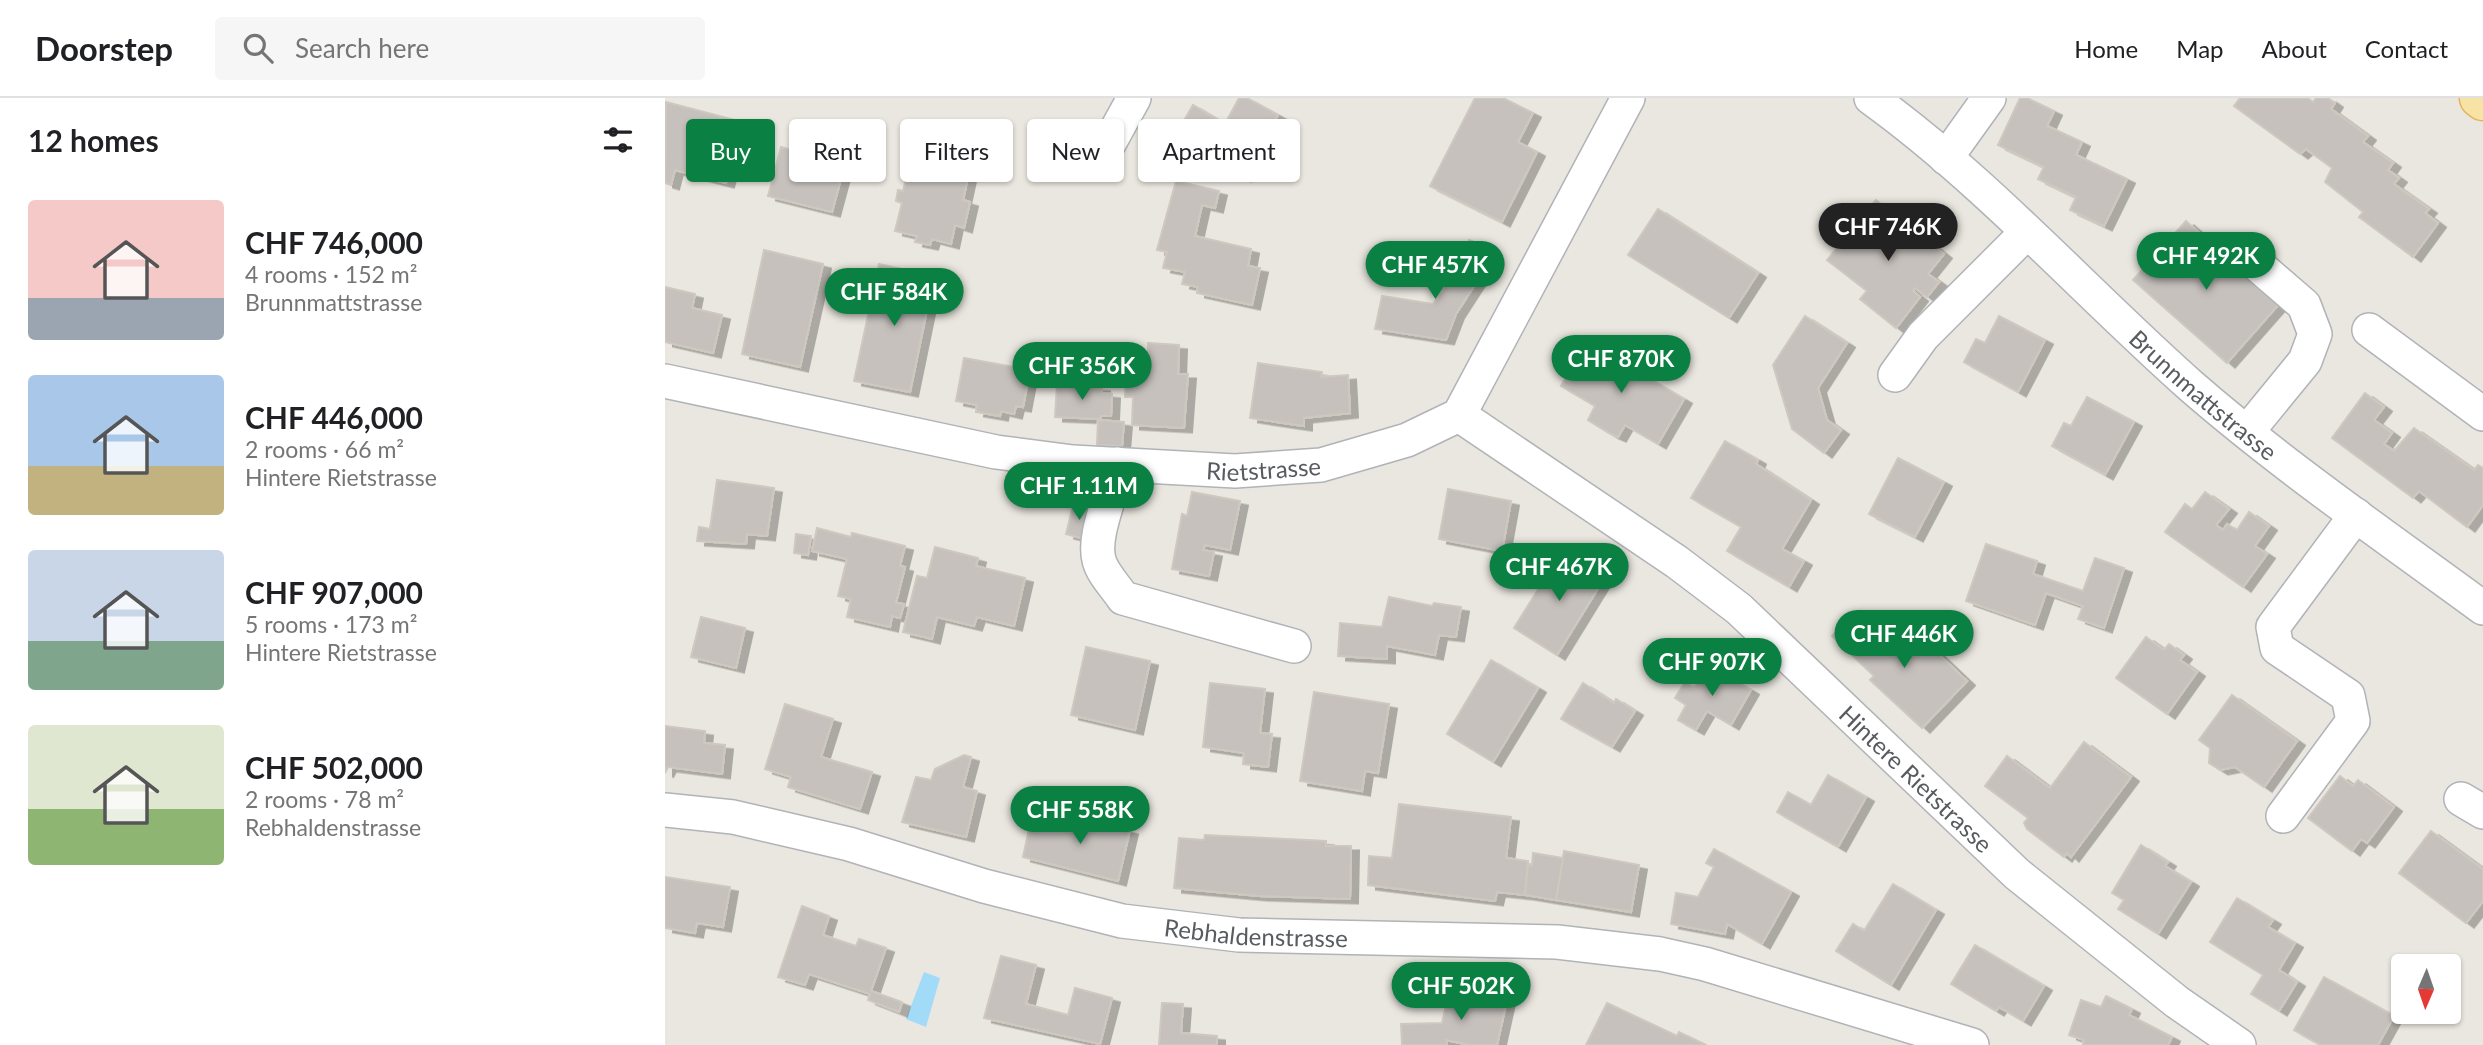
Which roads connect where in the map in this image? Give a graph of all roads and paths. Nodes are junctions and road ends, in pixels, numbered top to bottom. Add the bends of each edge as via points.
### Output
1 (1134, 98) edge
2 (1871, 98) edge
3 (1989, 98) edge
4 (1618, 102) edge
5 (1122, 119) edge
6 (1946, 158) junction
7 (2027, 232) junction
8 (2260, 267) dead end
9 (2369, 330) dead end
10 (1895, 375) dead end
11 (665, 381) edge
12 (2483, 414) edge
13 (1459, 415) junction
14 (2247, 432) junction
15 (1117, 464) junction
16 (2356, 515) junction
17 (2483, 608) edge
18 (1294, 646) dead end
19 (665, 810) edge
20 (2283, 816) dead end
21 (1972, 1045) edge
22 (2239, 1045) edge

1 - 5 street
2 - 6 street, Brunnmattstrasse
3 - 6 street
4 - 13 street
6 - 7 street, Brunnmattstrasse
7 - 10 street via 1923,336
7 - 14 street, Brunnmattstrasse
8 - 14 street via 2304,305 2315,334 2305,362
9 - 12 street
11 - 15 street, Rietstrasse via 996,452
13 - 15 street, Rietstrasse via 1406,440 1321,465 1235,471
13 - 22 street, Hintere Rietstrasse via 1677,562 1739,610 2017,874 2177,1002
14 - 16 street, Brunnmattstrasse
15 - 18 street via 1115,487 1099,537 1099,561 1123,598
16 - 17 street, Brunnmattstrasse
16 - 20 street via 2273,626 2277,648 2348,696 2353,721
19 - 21 street, Rebhaldenstrasse via 733,817 849,844 984,886 1122,921 1239,936 1557,942 1660,954

